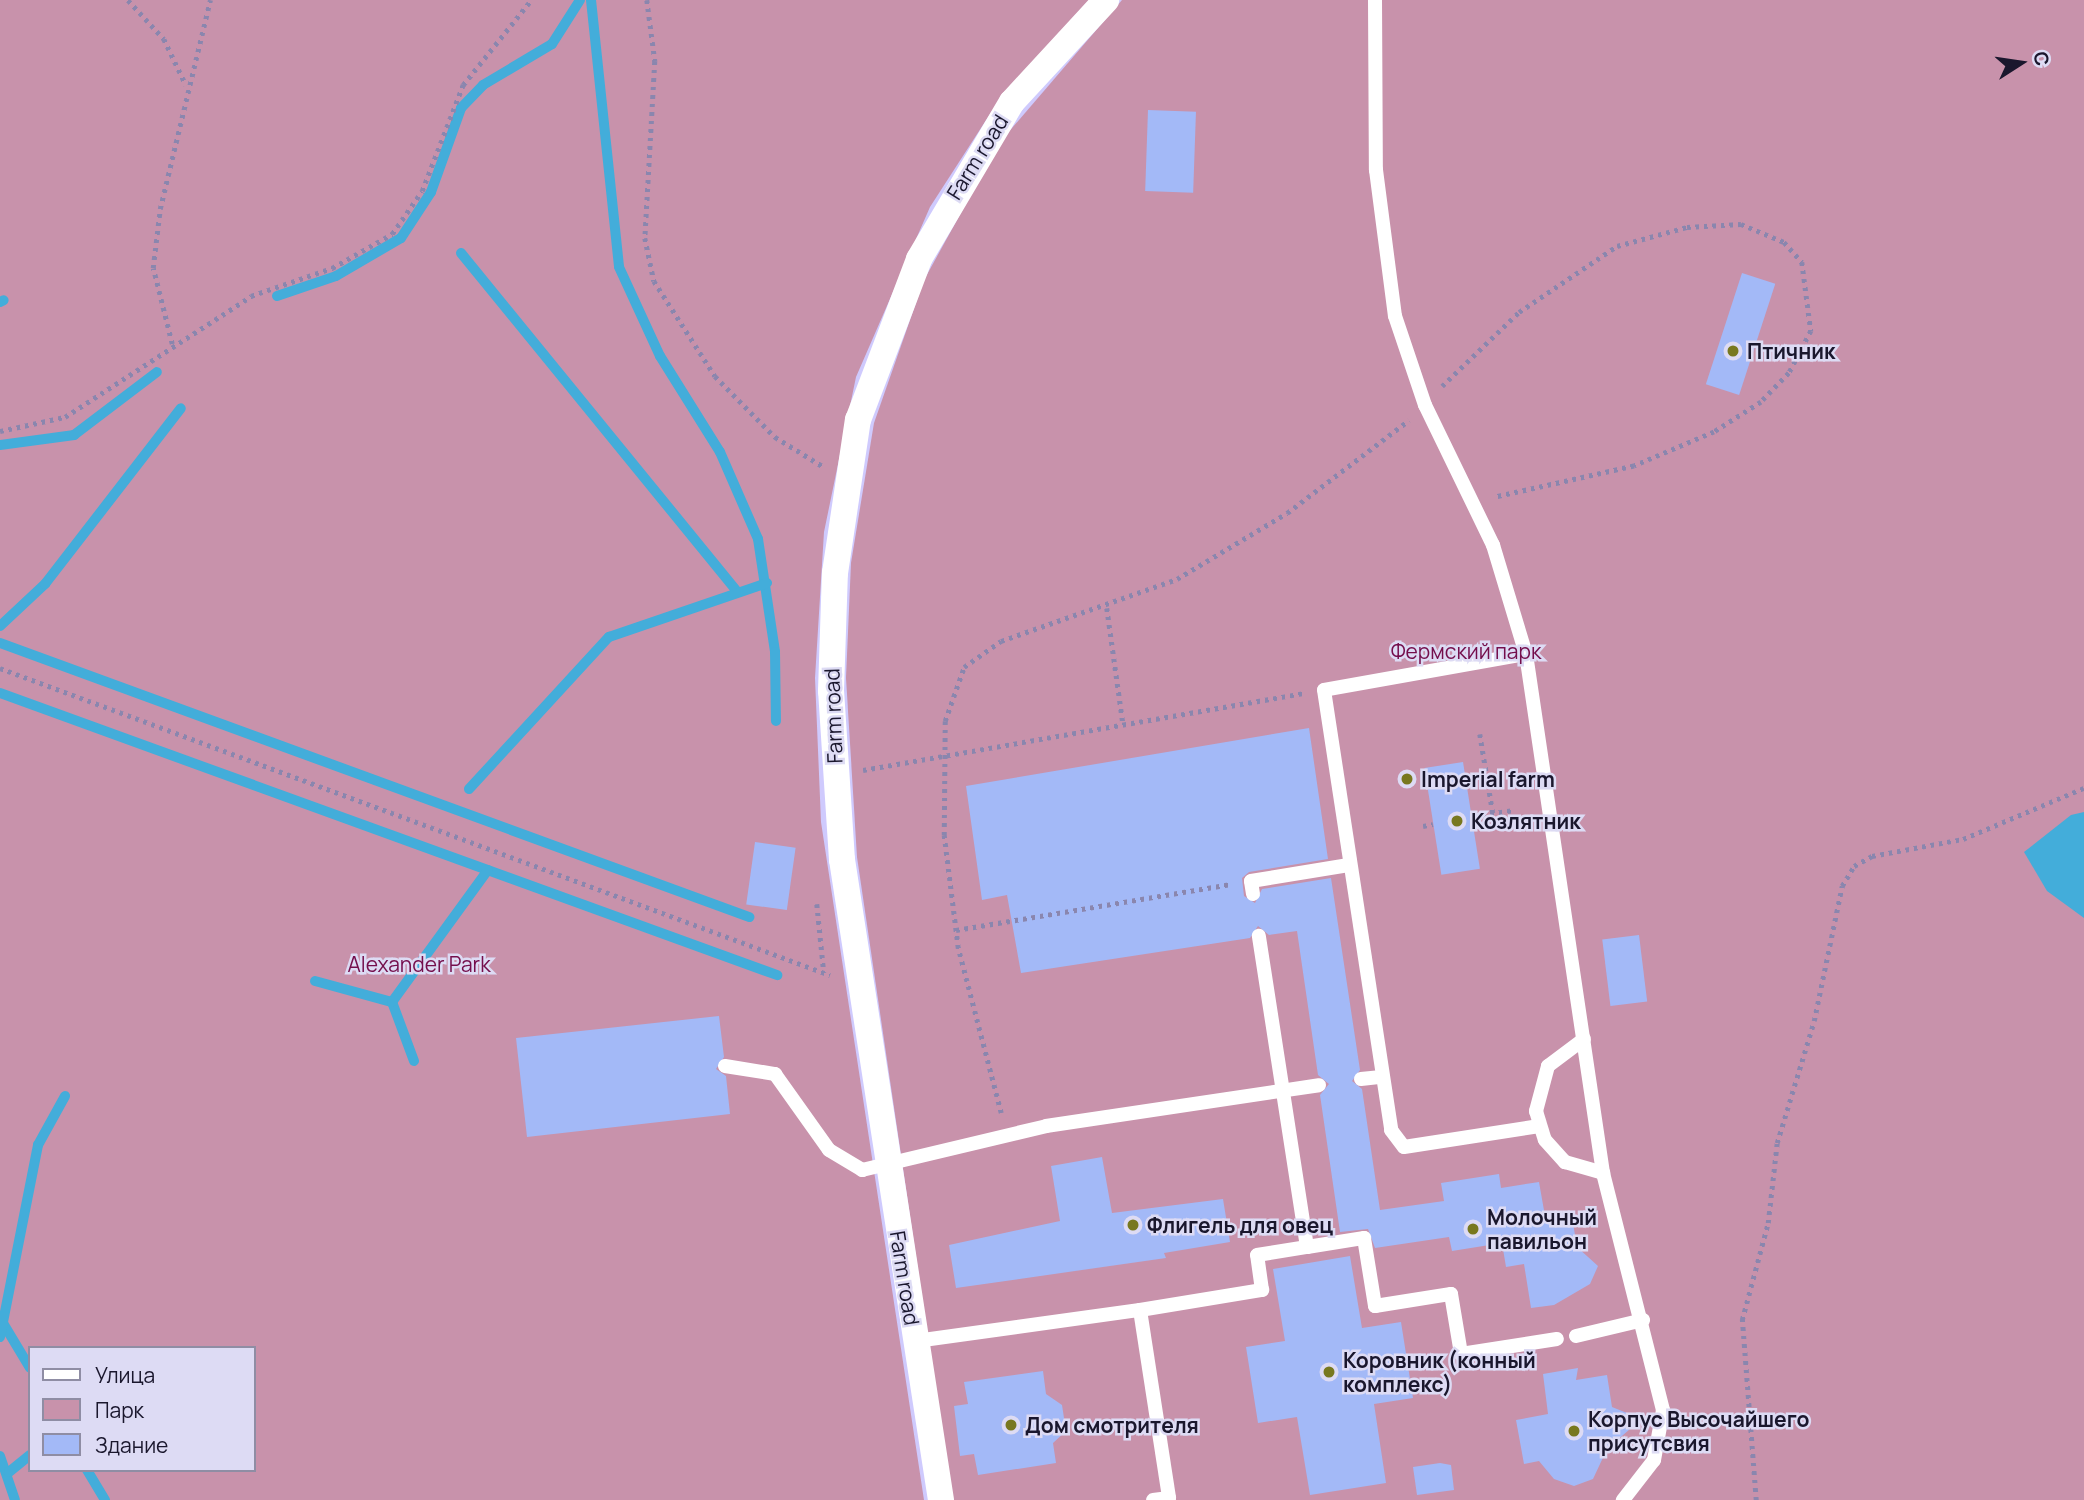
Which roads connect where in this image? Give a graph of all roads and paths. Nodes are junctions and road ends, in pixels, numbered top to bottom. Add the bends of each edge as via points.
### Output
1 (128, 0) edge
2 (210, 0) edge
3 (531, 0) edge
4 (647, 0) edge
5 (1106, 0) edge
6 (1375, 0) edge
7 (187, 87) junction
8 (172, 344) junction
9 (1425, 405) junction
10 (0, 431) edge
11 (847, 479) junction
12 (1474, 501) junction
13 (1107, 608) junction
14 (1526, 654) junction
15 (0, 668) edge
16 (1324, 690) junction
17 (1123, 723) junction
18 (1480, 734) dead end
19 (943, 756) junction
20 (835, 775) junction
21 (2084, 788) edge
22 (1514, 810) dead end
23 (1493, 813) junction
24 (1482, 815) dead end
25 (1433, 824) dead end
26 (1423, 826) dead end
27 (1349, 865) junction
28 (1252, 887) joint
29 (956, 930) junction
30 (1259, 936) dead end
31 (858, 983) junction
32 (1584, 1039) junction
33 (725, 1066) dead end
34 (1379, 1077) junction
35 (1361, 1079) dead end
36 (1319, 1085) dead end
37 (1282, 1091) junction
38 (1539, 1126) junction
39 (1007, 1134) junction
40 (887, 1164) junction
41 (1603, 1173) junction
42 (1307, 1247) junction
43 (1140, 1310) junction
44 (1643, 1320) junction
45 (1576, 1336) dead end
46 (1557, 1339) dead end
47 (916, 1342) junction
48 (941, 1500) edge
49 (1153, 1500) edge
50 (1623, 1500) edge
51 (1756, 1500) edge

1 - 7 path via 164,39
2 - 7 path
3 - 8 path via 463,85 422,191 392,234 332,268 251,296
4 - 11 path via 655,61 645,238 654,281 715,376 775,437
5 - 11 street, Farm road via 1012,102 939,219 881,347
6 - 9 lane via 1382,227 1395,316
7 - 8 path via 153,268
8 - 10 path via 65,417
9 - 12 lane
9 - 12 path via 1519,312 1617,246 1686,227 1741,224 1784,242 1802,262 1811,331 1789,373 1761,401 1714,432 1634,466
9 - 13 path via 1339,476 1234,548
11 - 20 street, Farm road via 832,626
12 - 14 lane
13 - 17 path
13 - 19 path via 981,651 952,689
14 - 16 lane
14 - 32 lane
15 - 31 path
16 - 17 path
16 - 27 lane
17 - 19 path
18 - 23 path
19 - 20 path
19 - 29 path
20 - 31 street, Farm road
21 - 51 path via 1964,839 1872,856 1854,866 1842,886 1814,1021 1777,1143 1768,1223 1742,1321
22 - 23 path
23 - 24 path
25 - 26 path
27 - 28 lane
27 - 34 lane
28 - 29 path
29 - 39 path
30 - 37 lane
31 - 40 street, Farm road
32 - 38 lane via 1559,1054 1541,1080
32 - 41 lane
33 - 40 lane via 775,1074 846,1165 862,1170
34 - 35 lane
34 - 38 lane via 1391,1130 1404,1147
36 - 37 lane
37 - 39 lane
37 - 42 lane
38 - 41 lane via 1564,1162
39 - 40 lane
40 - 47 street, Farm road
41 - 44 lane
42 - 43 lane via 1256,1255 1262,1290
42 - 46 lane via 1364,1238 1375,1306 1451,1294 1461,1354
43 - 47 lane
43 - 49 lane via 1169,1498
44 - 45 lane
44 - 50 lane via 1664,1427 1654,1460
47 - 48 street, Farm road

